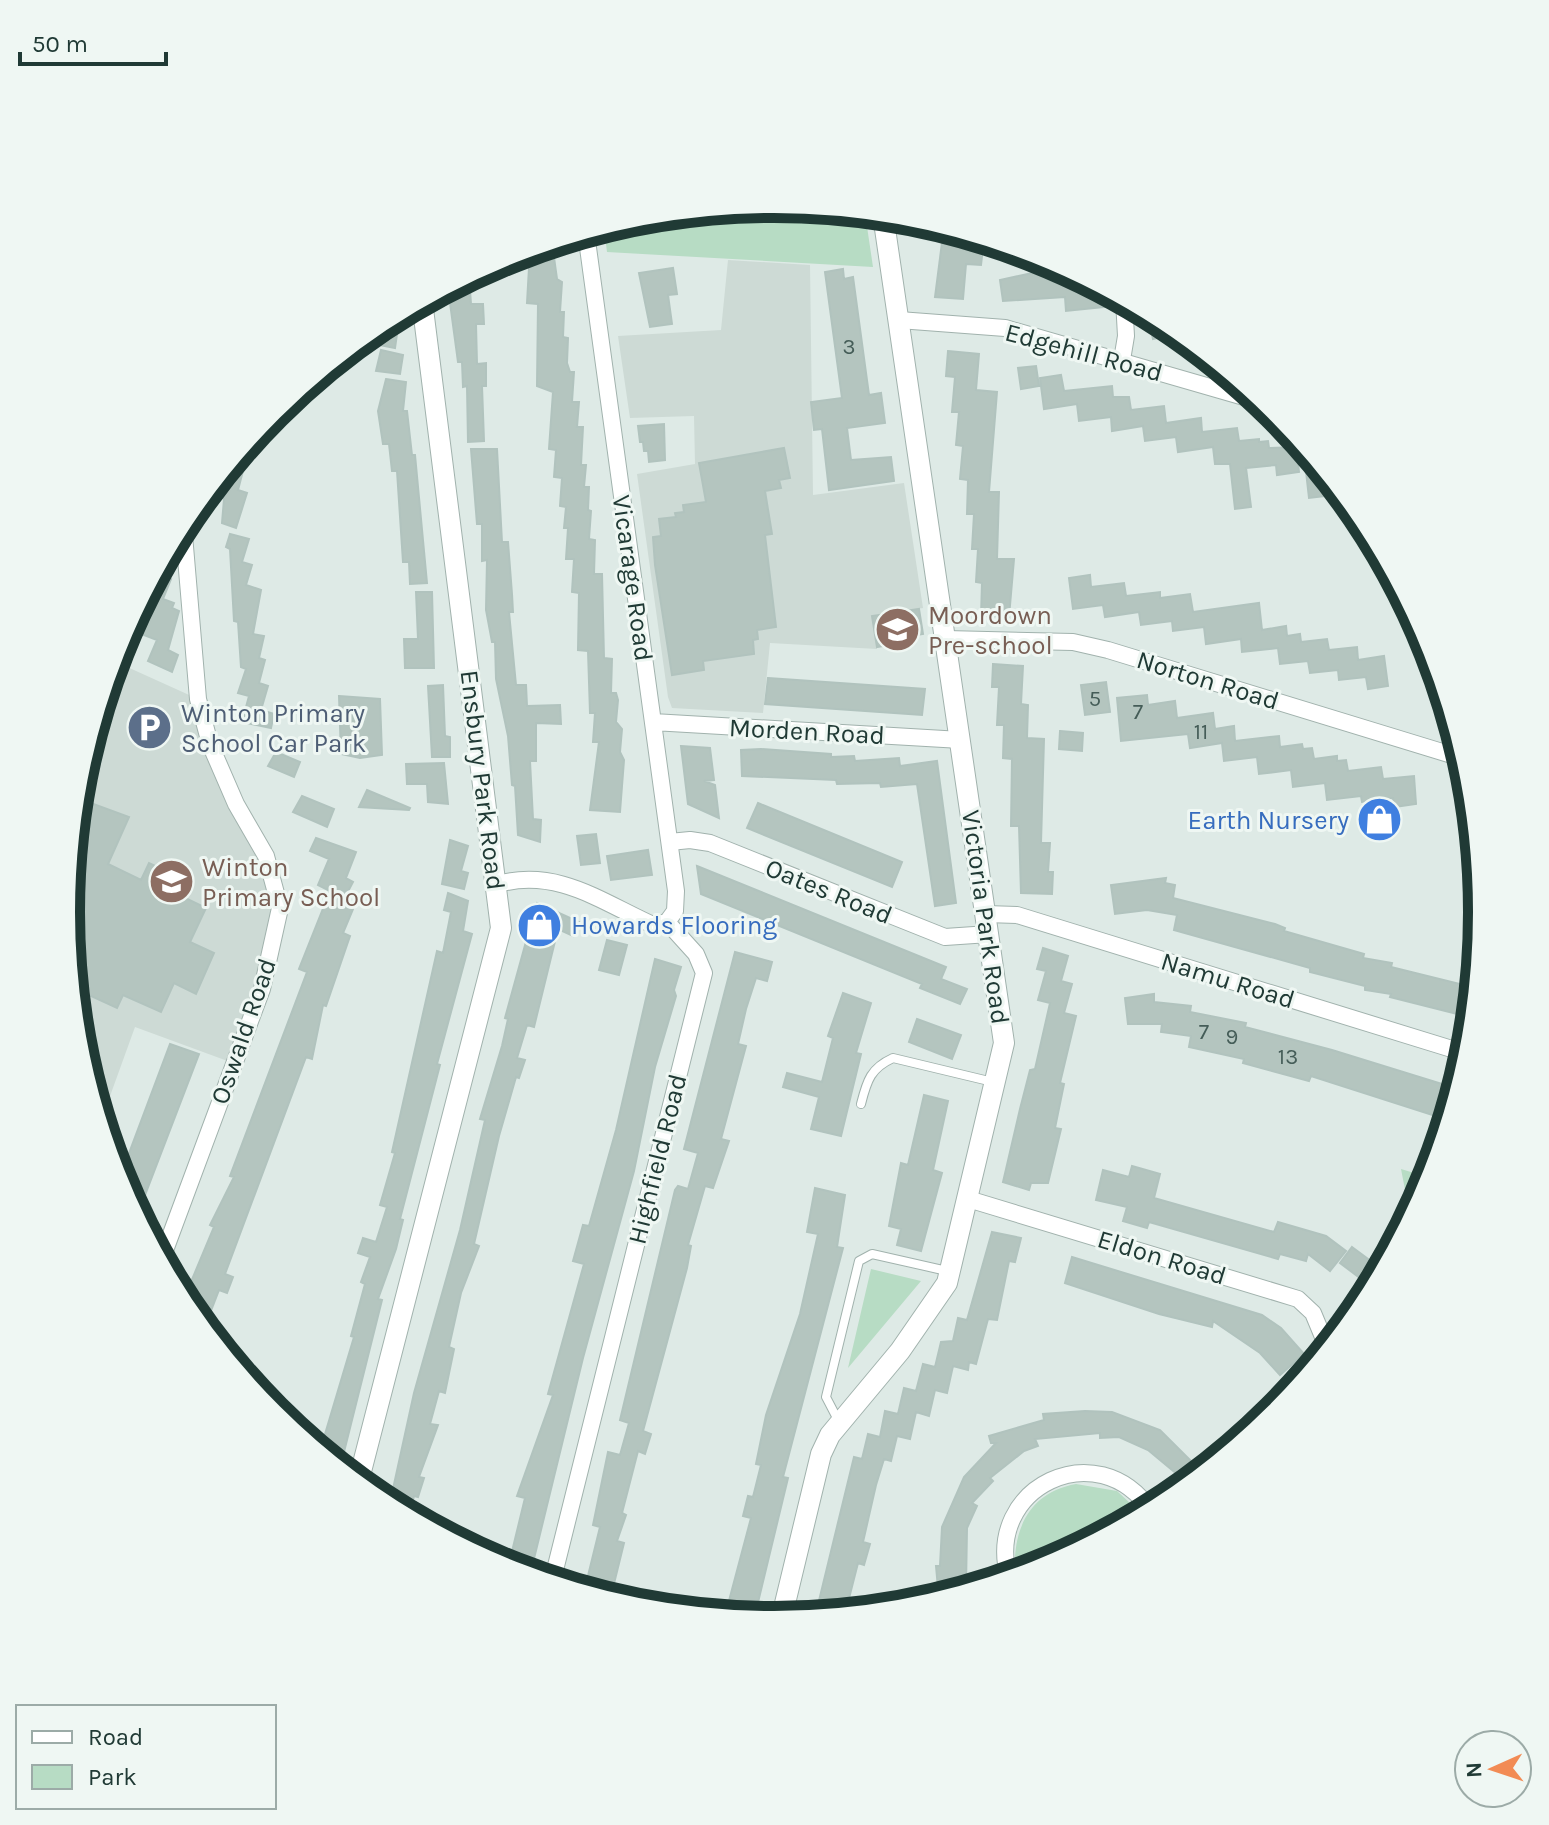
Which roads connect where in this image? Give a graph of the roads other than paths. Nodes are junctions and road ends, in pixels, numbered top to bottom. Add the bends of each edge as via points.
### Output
1 (885, 227) edge
2 (588, 244) edge
3 (424, 313) edge
4 (1125, 313) edge
5 (899, 320) junction
6 (1122, 360) junction
7 (1237, 395) edge
8 (185, 546) edge
9 (946, 639) junction
10 (653, 722) junction
11 (961, 740) junction
12 (1450, 755) edge
13 (670, 842) junction
14 (498, 884) junction
15 (667, 922) junction
16 (988, 924) junction
17 (1455, 1050) edge
18 (995, 1083) junction
19 (861, 1104) dead end
20 (968, 1199) junction
21 (166, 1247) edge
22 (951, 1272) junction
23 (1323, 1337) edge
24 (838, 1421) junction
25 (361, 1470) edge
26 (1143, 1501) edge
27 (1008, 1566) edge
28 (555, 1571) edge
29 (784, 1607) edge

1 - 5 street, Victoria Park Road
2 - 10 street, Vicarage Road
3 - 14 street, Ensbury Park Road
4 - 6 street
5 - 6 street, Edgehill Road via 1005,328
5 - 9 street, Victoria Park Road
6 - 7 street, Edgehill Road
8 - 21 street, Oswald Road via 198,699 210,744 266,856 280,908 262,989
9 - 11 street, Victoria Park Road
9 - 12 street, Norton Road via 1073,642 1108,650
10 - 11 street, Morden Road
10 - 13 street, Vicarage Road
11 - 16 street, Victoria Park Road
13 - 15 street, Vicarage Road via 676,891 675,911
13 - 16 street, Oates Road via 710,843 945,937
14 - 15 street via 525,876 553,879 653,925
14 - 25 street, Ensbury Park Road via 501,928
15 - 28 street, Highfield Road via 696,954 704,973
16 - 17 street, Namu Road via 1017,915
16 - 18 street, Victoria Park Road via 1004,1043
18 - 19 lane via 893,1058 868,1076
18 - 20 street, Victoria Park Road
20 - 22 street, Victoria Park Road
20 - 23 street, Eldon Road via 1298,1299 1313,1313
22 - 24 street, Victoria Park Road via 900,1351
22 - 24 lane via 872,1254 859,1261 826,1397
24 - 29 street, Victoria Park Road via 821,1454
26 - 27 street via 1102,1474 1050,1480 1034,1489 1010,1521 1005,1539

